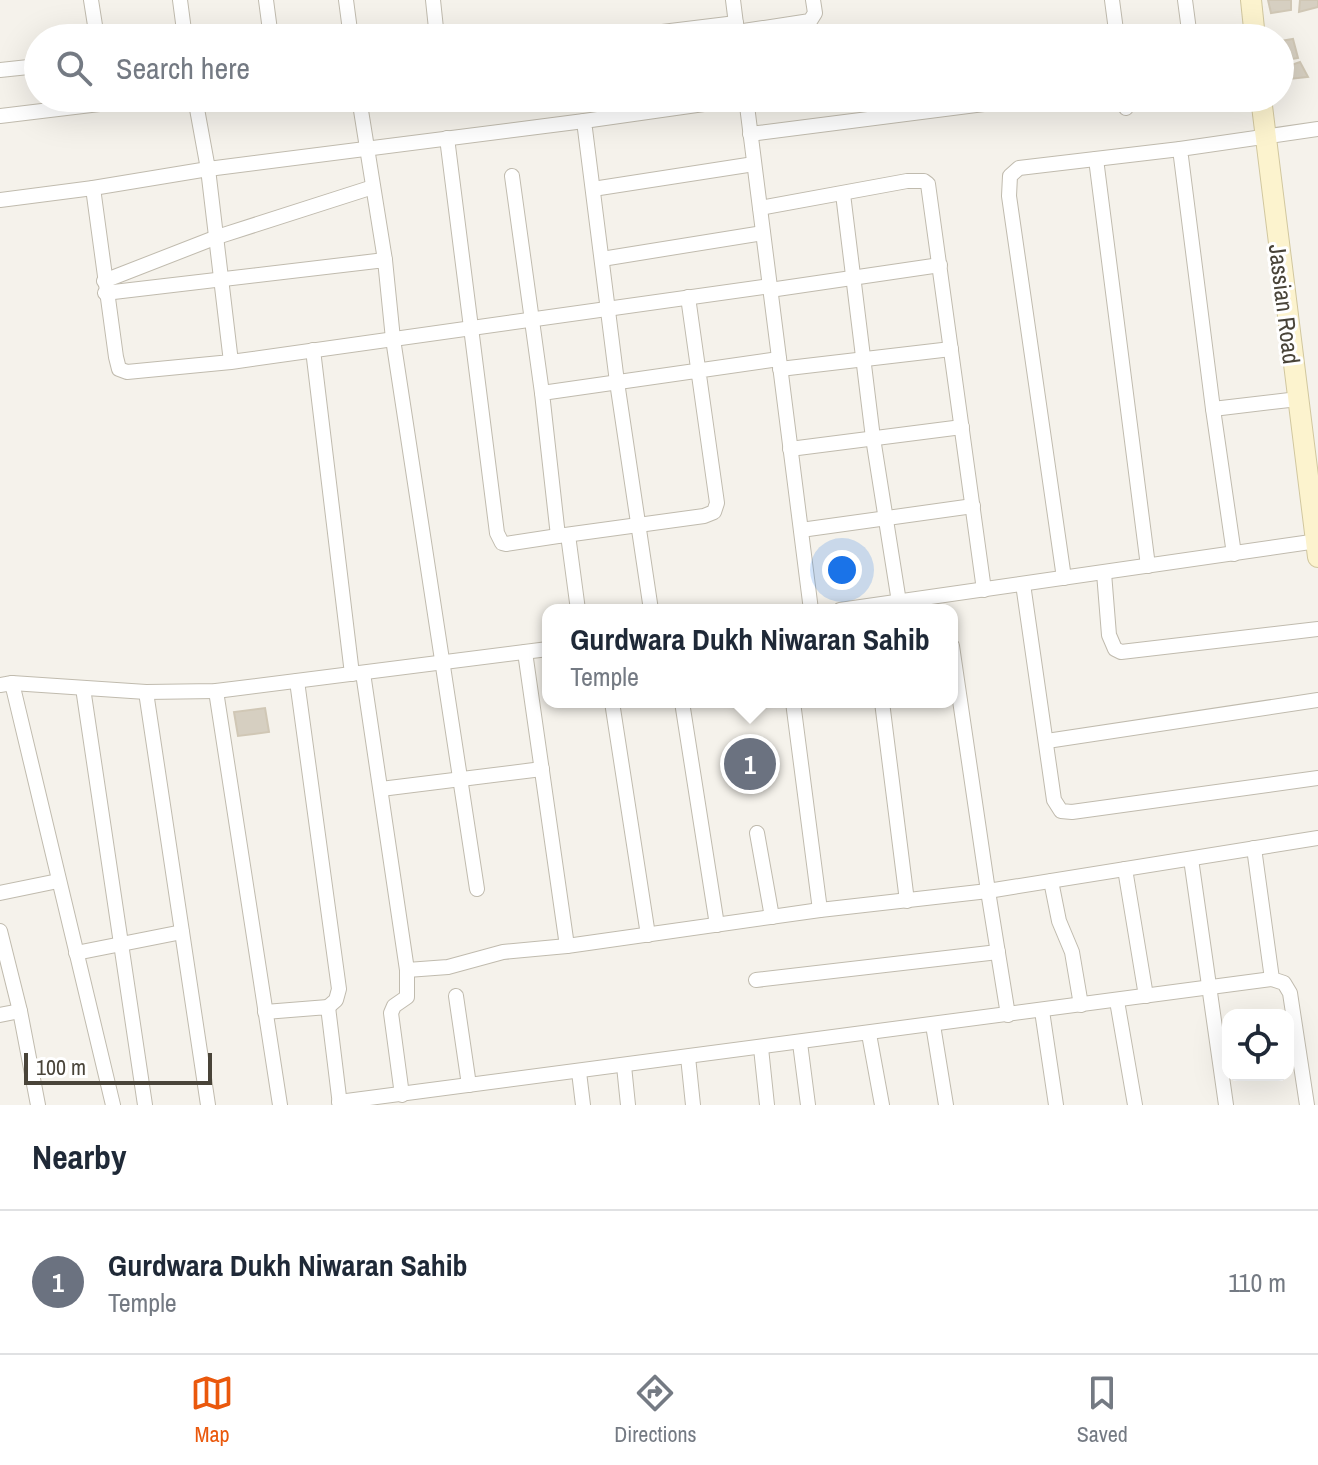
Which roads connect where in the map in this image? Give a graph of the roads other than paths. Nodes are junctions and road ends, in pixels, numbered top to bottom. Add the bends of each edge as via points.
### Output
1 (91, 0) edge
2 (180, 0) edge
3 (266, 0) edge
4 (346, 0) edge
5 (433, 0) edge
6 (733, 0) edge
7 (813, 0) edge
8 (1112, 0) edge
9 (1185, 0) edge
10 (1251, 0) edge
11 (95, 24) edge
12 (183, 24) edge
13 (269, 24) edge
14 (349, 24) edge
15 (436, 24) edge
16 (736, 24) edge
17 (788, 24) edge
18 (1115, 24) edge
19 (1188, 24) edge
20 (1254, 24) edge
21 (24, 67) edge
22 (0, 70) edge
23 (28, 112) edge
24 (198, 112) edge
25 (361, 112) edge
26 (647, 112) edge
27 (748, 112) edge
28 (922, 112) edge
29 (1262, 112) edge
30 (0, 116) edge
31 (584, 121) junction
32 (1318, 129) edge
33 (750, 134) junction
34 (1265, 137) junction
35 (447, 138) junction
36 (367, 148) junction
37 (1180, 149) junction
38 (1096, 159) junction
39 (754, 164) junction
40 (208, 169) junction
41 (512, 176) dead end
42 (373, 187) junction
43 (93, 188) junction
44 (593, 189) junction
45 (843, 194) junction
46 (0, 195) edge
47 (760, 208) junction
48 (763, 233) junction
49 (217, 237) junction
50 (602, 259) junction
51 (385, 260) junction
52 (940, 265) junction
53 (222, 278) junction
54 (853, 278) junction
55 (104, 287) junction
56 (770, 288) junction
57 (688, 297) junction
58 (609, 308) junction
59 (531, 319) junction
60 (472, 328) junction
61 (393, 339) junction
62 (951, 349) junction
63 (313, 350) junction
64 (863, 359) junction
65 (231, 362) junction
66 (780, 364) junction
67 (698, 371) junction
68 (617, 382) junction
69 (542, 393) junction
70 (1298, 399) junction
71 (1213, 409) junction
72 (962, 427) junction
73 (873, 438) junction
74 (790, 449) junction
75 (973, 506) junction
76 (887, 517) junction
77 (637, 525) junction
78 (801, 530) junction
79 (563, 535) junction
80 (1317, 546) edge
81 (1234, 554) junction
82 (1148, 566) junction
83 (1104, 573) junction
84 (1064, 578) junction
85 (1023, 584) junction
86 (984, 590) junction
87 (899, 602) junction
88 (946, 603) edge
89 (577, 604) edge
90 (650, 604) edge
91 (810, 604) edge
92 (889, 604) edge
93 (1318, 629) edge
94 (542, 650) edge
95 (525, 652) junction
96 (442, 663) junction
97 (357, 674) junction
98 (297, 681) junction
99 (6, 684) edge
100 (958, 687) edge
101 (83, 688) junction
102 (216, 691) junction
103 (146, 692) junction
104 (1318, 700) edge
105 (613, 708) edge
106 (683, 708) edge
107 (794, 708) edge
108 (883, 708) edge
109 (1047, 741) junction
110 (542, 769) junction
111 (1318, 778) edge
112 (460, 780) junction
113 (381, 789) junction
114 (757, 833) dead end
115 (1318, 838) edge
116 (1254, 848) junction
117 (1191, 859) junction
118 (1125, 869) junction
119 (58, 881) junction
120 (1051, 881) junction
121 (477, 889) dead end
122 (988, 891) junction
123 (0, 893) edge
124 (907, 901) junction
125 (820, 910) junction
126 (772, 917) junction
127 (717, 925) junction
128 (0, 931) edge
129 (182, 932) junction
130 (648, 935) junction
131 (120, 944) junction
132 (567, 946) junction
133 (998, 952) junction
134 (76, 953) junction
135 (407, 970) junction
136 (1272, 979) junction
137 (756, 980) dead end
138 (1209, 989) junction
139 (456, 996) dead end
140 (1146, 996) junction
141 (1117, 1001) junction
142 (1081, 1005) junction
143 (328, 1007) junction
144 (20, 1011) junction
145 (1042, 1011) junction
146 (265, 1012) junction
147 (0, 1015) edge
148 (1008, 1015) junction
149 (933, 1025) junction
150 (869, 1034) junction
151 (800, 1043) junction
152 (761, 1048) junction
153 (688, 1057) junction
154 (624, 1066) junction
155 (579, 1072) junction
156 (469, 1085) junction
157 (412, 1098) edge
158 (339, 1104) edge
159 (38, 1105) edge
160 (113, 1105) edge
161 (145, 1105) edge
162 (208, 1105) edge
163 (280, 1105) edge
164 (583, 1105) edge
165 (628, 1105) edge
166 (693, 1105) edge
167 (767, 1105) edge
168 (808, 1105) edge
169 (882, 1105) edge
170 (946, 1105) edge
171 (1056, 1105) edge
172 (1135, 1105) edge
173 (1226, 1105) edge
174 (1307, 1105) edge

1 - 11 street
2 - 12 street
3 - 13 street
4 - 14 street
5 - 15 street
6 - 16 street
7 - 17 street via 810,21
8 - 18 street
9 - 19 street
10 - 20 street
21 - 22 street
23 - 30 street
24 - 40 street
25 - 36 street
26 - 31 street
27 - 33 street
28 - 33 street
29 - 34 street, Jassian Road
31 - 35 street
31 - 44 street
32 - 34 street
33 - 39 street
34 - 37 street
34 - 70 street, Jassian Road
35 - 36 street
35 - 60 street
36 - 40 street
36 - 42 street
37 - 38 street
37 - 71 street
38 - 82 street
38 - 84 street via 1019,168 1009,186
39 - 44 street
39 - 47 street
40 - 43 street
40 - 49 street
41 - 59 street
42 - 49 street
42 - 51 street
43 - 46 street
43 - 55 street
44 - 50 street
45 - 47 street
45 - 52 street via 907,181 928,184
45 - 54 street
47 - 48 street
48 - 50 street
48 - 56 street
49 - 53 street
49 - 55 street
50 - 58 street
51 - 53 street
51 - 61 street
52 - 54 street
52 - 62 street
53 - 55 street
53 - 65 street
54 - 56 street
54 - 64 street
55 - 65 street via 119,369
56 - 57 street
56 - 66 street
57 - 58 street
57 - 67 street
58 - 59 street
58 - 68 street
59 - 60 street
59 - 69 street
60 - 61 street
60 - 79 street via 499,540 506,544
61 - 63 street
61 - 96 street
62 - 64 street
62 - 72 street
63 - 65 street
63 - 97 street
64 - 66 street
64 - 73 street
66 - 67 street
66 - 74 street
67 - 68 street
67 - 77 street via 716,508 704,516
68 - 69 street
68 - 77 street
69 - 79 street
70 - 71 street
70 - 80 street, Jassian Road
71 - 81 street
72 - 73 street
72 - 75 street
73 - 74 street
73 - 76 street
74 - 78 street
75 - 76 street
75 - 86 street
76 - 78 street
76 - 87 street
77 - 79 street
77 - 90 street
78 - 91 street
79 - 89 street
80 - 81 street
81 - 82 street
82 - 83 street
83 - 84 street
83 - 93 street via 1109,635 1117,651
84 - 85 street
85 - 86 street
85 - 109 street
86 - 88 street
87 - 88 street
87 - 92 street
94 - 95 street
95 - 96 street
95 - 110 street
96 - 97 street
96 - 112 street
97 - 98 street
97 - 113 street
98 - 102 street
98 - 143 street via 339,989
99 - 101 street
99 - 119 street
100 - 122 street
101 - 103 street
101 - 131 street
102 - 103 street
102 - 146 street
103 - 129 street
104 - 109 street
105 - 130 street
106 - 127 street
107 - 125 street
108 - 124 street
109 - 111 street via 1054,800 1063,812
110 - 112 street
110 - 132 street
112 - 113 street
112 - 121 street
113 - 135 street
114 - 126 street
115 - 116 street
116 - 117 street
116 - 136 street
117 - 118 street
117 - 138 street
118 - 120 street
118 - 140 street
119 - 123 street
119 - 134 street
120 - 122 street
120 - 142 street via 1075,962
122 - 124 street
122 - 133 street
124 - 125 street
125 - 126 street
126 - 127 street
127 - 130 street
128 - 144 street
129 - 131 street
129 - 162 street
130 - 132 street
131 - 134 street
131 - 161 street
132 - 135 street
133 - 137 street
133 - 148 street
134 - 160 street
135 - 157 street via 407,997 391,1013
136 - 138 street
136 - 174 street via 1284,983 1290,993
138 - 140 street
138 - 173 street
139 - 156 street
140 - 141 street
141 - 142 street
141 - 172 street
142 - 145 street
143 - 146 street
143 - 158 street
144 - 147 street
144 - 159 street
145 - 148 street
145 - 171 street
146 - 163 street
148 - 149 street
149 - 150 street
149 - 170 street
150 - 151 street
150 - 169 street
151 - 152 street
151 - 168 street
152 - 153 street
152 - 167 street
153 - 154 street
153 - 166 street
154 - 155 street
154 - 165 street
155 - 156 street
155 - 164 street
156 - 157 street
157 - 158 street

